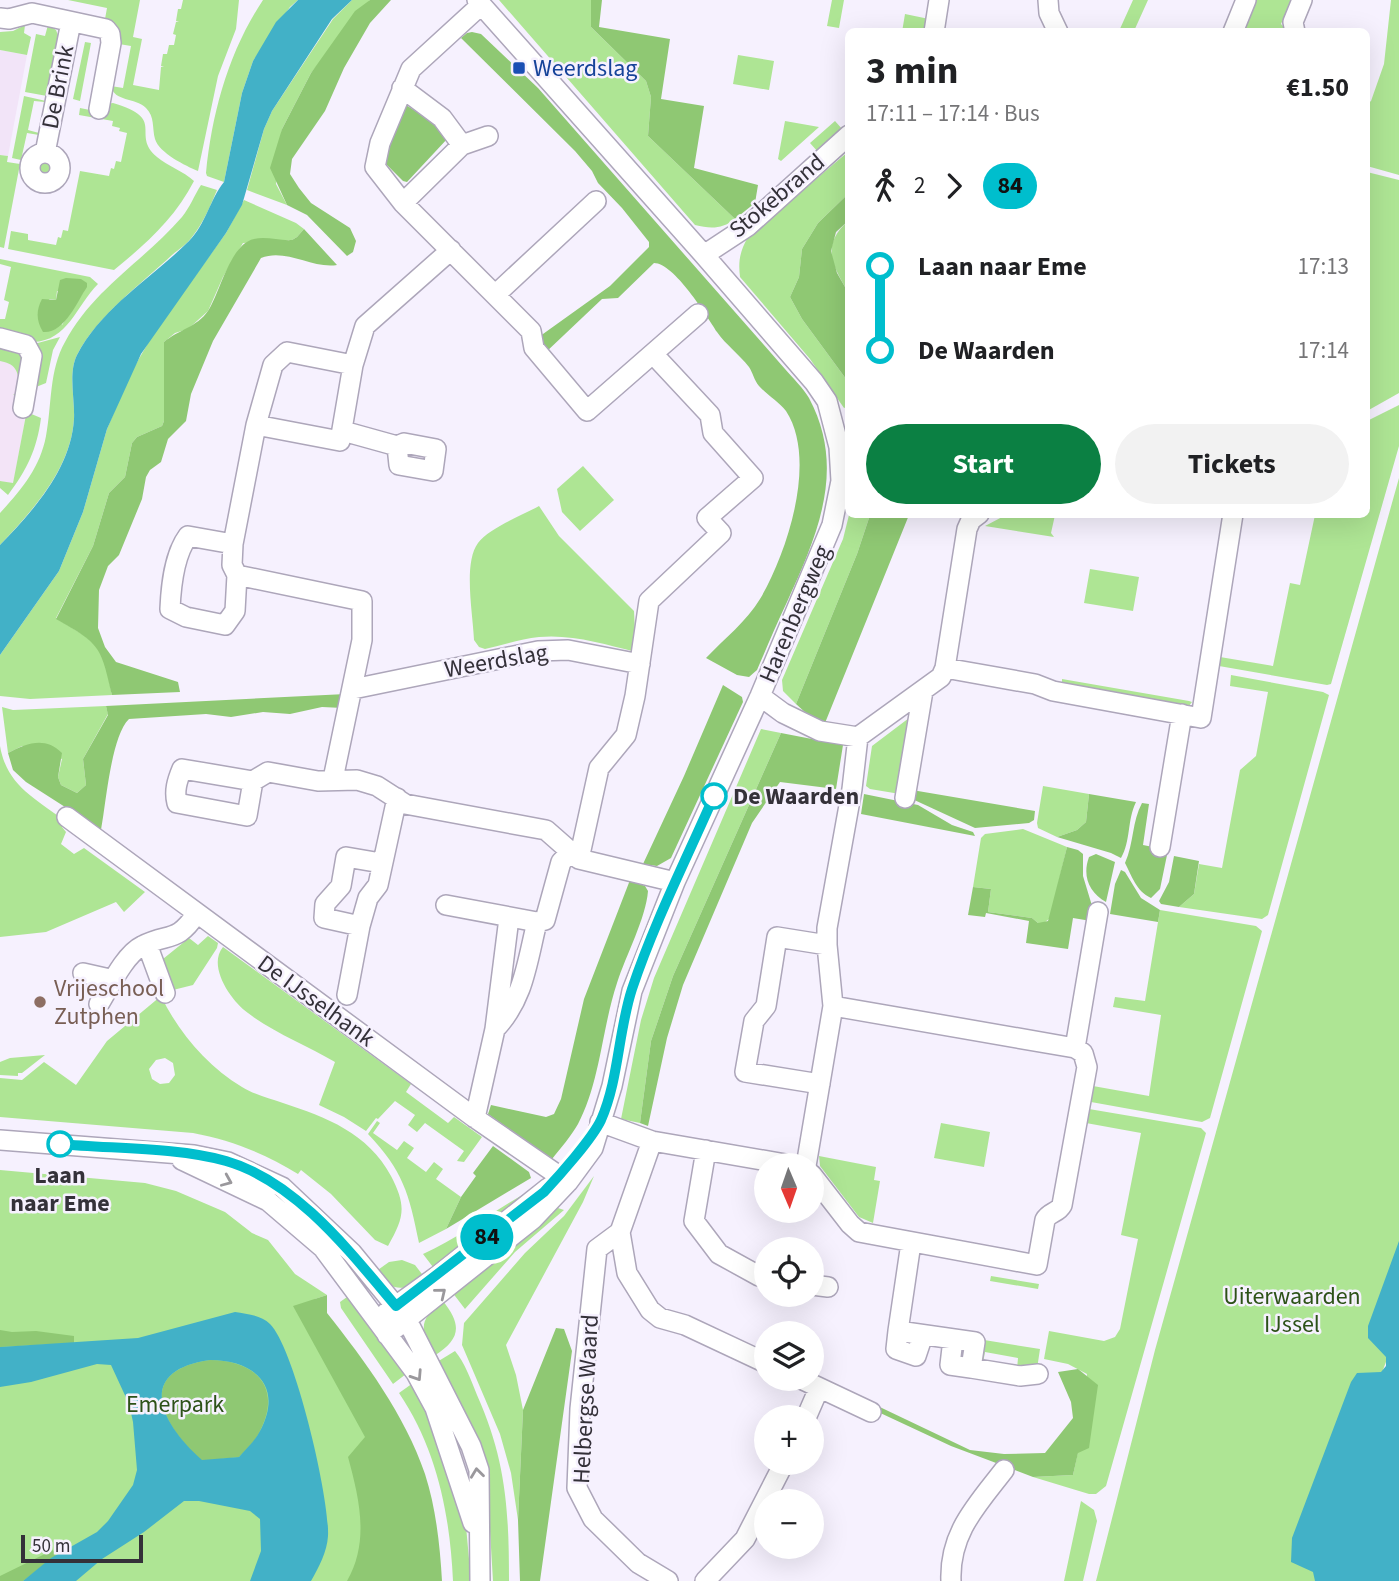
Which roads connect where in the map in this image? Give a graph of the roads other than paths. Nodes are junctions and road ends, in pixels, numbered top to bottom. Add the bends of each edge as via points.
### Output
1 (939, 0) edge
2 (1048, 0) edge
3 (1246, 0) edge
4 (1301, 0) edge
5 (479, 2) edge
6 (7, 12) edge
7 (71, 22) junction
8 (935, 28) edge
9 (1056, 28) edge
10 (1235, 28) edge
11 (1294, 28) edge
12 (402, 88) junction
13 (100, 109) dead end
14 (488, 136) dead end
15 (845, 139) edge
16 (47, 145) dead end
17 (462, 145) junction
18 (596, 201) dead end
19 (404, 203) junction
20 (451, 250) junction
21 (704, 255) junction
22 (495, 295) junction
23 (698, 314) dead end
24 (0, 338) edge
25 (654, 355) junction
26 (353, 365) junction
27 (23, 408) dead end
28 (256, 425) junction
29 (343, 432) junction
30 (397, 446) dead end
31 (974, 518) edge
32 (1232, 518) edge
33 (233, 544) junction
34 (237, 575) junction
35 (640, 664) junction
36 (945, 668) junction
37 (353, 689) junction
38 (923, 691) junction
39 (760, 696) junction
40 (1182, 714) junction
41 (859, 737) junction
42 (333, 779) junction
43 (253, 780) dead end
44 (397, 798) junction
45 (905, 798) dead end
46 (67, 817) dead end
47 (1160, 847) dead end
48 (574, 856) junction
49 (381, 863) junction
50 (675, 882) junction
51 (446, 905) dead end
52 (1098, 912) dead end
53 (197, 913) junction
54 (509, 918) junction
55 (537, 922) junction
56 (360, 926) junction
57 (147, 944) junction
58 (827, 945) junction
59 (83, 973) dead end
60 (114, 980) junction
61 (165, 993) dead end
62 (347, 995) dead end
63 (99, 1004) dead end
64 (833, 1006) junction
65 (495, 1029) junction
66 (1075, 1048) junction
67 (820, 1084) junction
68 (475, 1118) junction
69 (600, 1122) junction
70 (0, 1140) edge
71 (652, 1141) junction
72 (706, 1150) junction
73 (165, 1152) junction
74 (808, 1153) edge
75 (754, 1158) edge
76 (564, 1178) junction
77 (824, 1190) edge
78 (620, 1232) junction
79 (911, 1243) junction
80 (754, 1273) edge
81 (401, 1313) junction
82 (381, 1327) junction
83 (754, 1357) edge
84 (1038, 1374) dead end
85 (824, 1390) edge
86 (871, 1412) dead end
87 (1004, 1470) dead end
88 (778, 1475) edge
89 (478, 1541) junction
90 (480, 1581) edge
91 (668, 1581) edge
92 (705, 1581) edge
93 (951, 1581) edge

1 - 8 street
2 - 9 street
3 - 10 street
4 - 11 street
5 - 12 street via 411,69
5 - 21 street, Harenbergweg
6 - 7 street, De Brink
7 - 13 street, De Brink via 101,27 110,34
7 - 16 street, De Brink
12 - 17 street via 442,118
12 - 19 street via 375,167
14 - 17 street
15 - 21 street, Stokebrand via 748,226
17 - 19 street
18 - 22 street
19 - 20 street
20 - 22 street
20 - 26 street via 366,326
21 - 39 street, Harenbergweg via 814,382 827,401 839,447 841,481 832,525
22 - 25 street via 531,331 534,348 587,411
23 - 25 street
24 - 27 street via 26,345 32,356
25 - 35 street via 710,415 713,433 753,478 708,518 721,533 649,601
26 - 28 street via 287,352 273,365
26 - 29 street
28 - 29 street via 340,441
28 - 33 street
29 - 30 street
31 - 36 street via 967,529
32 - 40 street via 1201,718
33 - 34 street via 232,565
33 - 34 street via 188,536 181,546 170,609 225,625 235,611
34 - 37 street via 362,601 362,640
35 - 37 street, Weerdslag via 568,650 538,651
35 - 48 street via 626,735 598,768
36 - 38 street
36 - 40 street
37 - 42 street
38 - 41 street
38 - 45 street
39 - 41 street via 820,731
39 - 50 street, Harenbergweg
40 - 47 street
41 - 58 street
42 - 43 street via 318,781 268,772
42 - 44 street via 357,780
44 - 48 street via 435,811 546,830
44 - 49 street
46 - 53 street, De IJsselhank
48 - 50 street
48 - 55 street via 561,862 545,920
49 - 56 street via 378,885 368,898
49 - 56 street via 346,857 341,886 325,904 324,918
50 - 69 street, Harenbergweg via 632,991
51 - 54 street
52 - 66 street
53 - 57 street via 178,934
53 - 68 street, De IJsselhank
54 - 55 street
54 - 65 street
55 - 65 street via 517,1000
56 - 62 street
57 - 60 street via 131,954
57 - 61 street
58 - 64 street
58 - 67 street via 777,937 765,1006 754,1021 745,1072
59 - 60 street
60 - 63 street
64 - 66 street
64 - 67 street
65 - 68 street
66 - 79 street via 1083,1053 1087,1067 1062,1205 1045,1220 1037,1265
67 - 74 street
68 - 76 street, De IJsselhank
69 - 71 street
69 - 76 street, Harenbergweg
70 - 73 street
71 - 72 street
71 - 78 street
72 - 75 street
72 - 80 street via 694,1221 719,1254
73 - 81 street via 228,1161 282,1187 352,1253
73 -> 82 street via 268,1201 323,1248
76 - 81 street, Harenbergweg
77 - 79 street via 859,1232
78 - 83 street via 627,1273 650,1310
78 - 91 street, Helbergse Waard via 597,1249 580,1409 577,1488 593,1520 638,1563
79 - 84 street via 898,1331 975,1342 971,1368 1020,1376
81 - 82 street, Harenbergweg
89 -> 81 street via 478,1471 471,1446
82 -> 89 street via 416,1373 435,1408
85 - 86 street
87 - 93 street via 963,1524 950,1565
88 - 92 street via 745,1539
89 - 90 street

